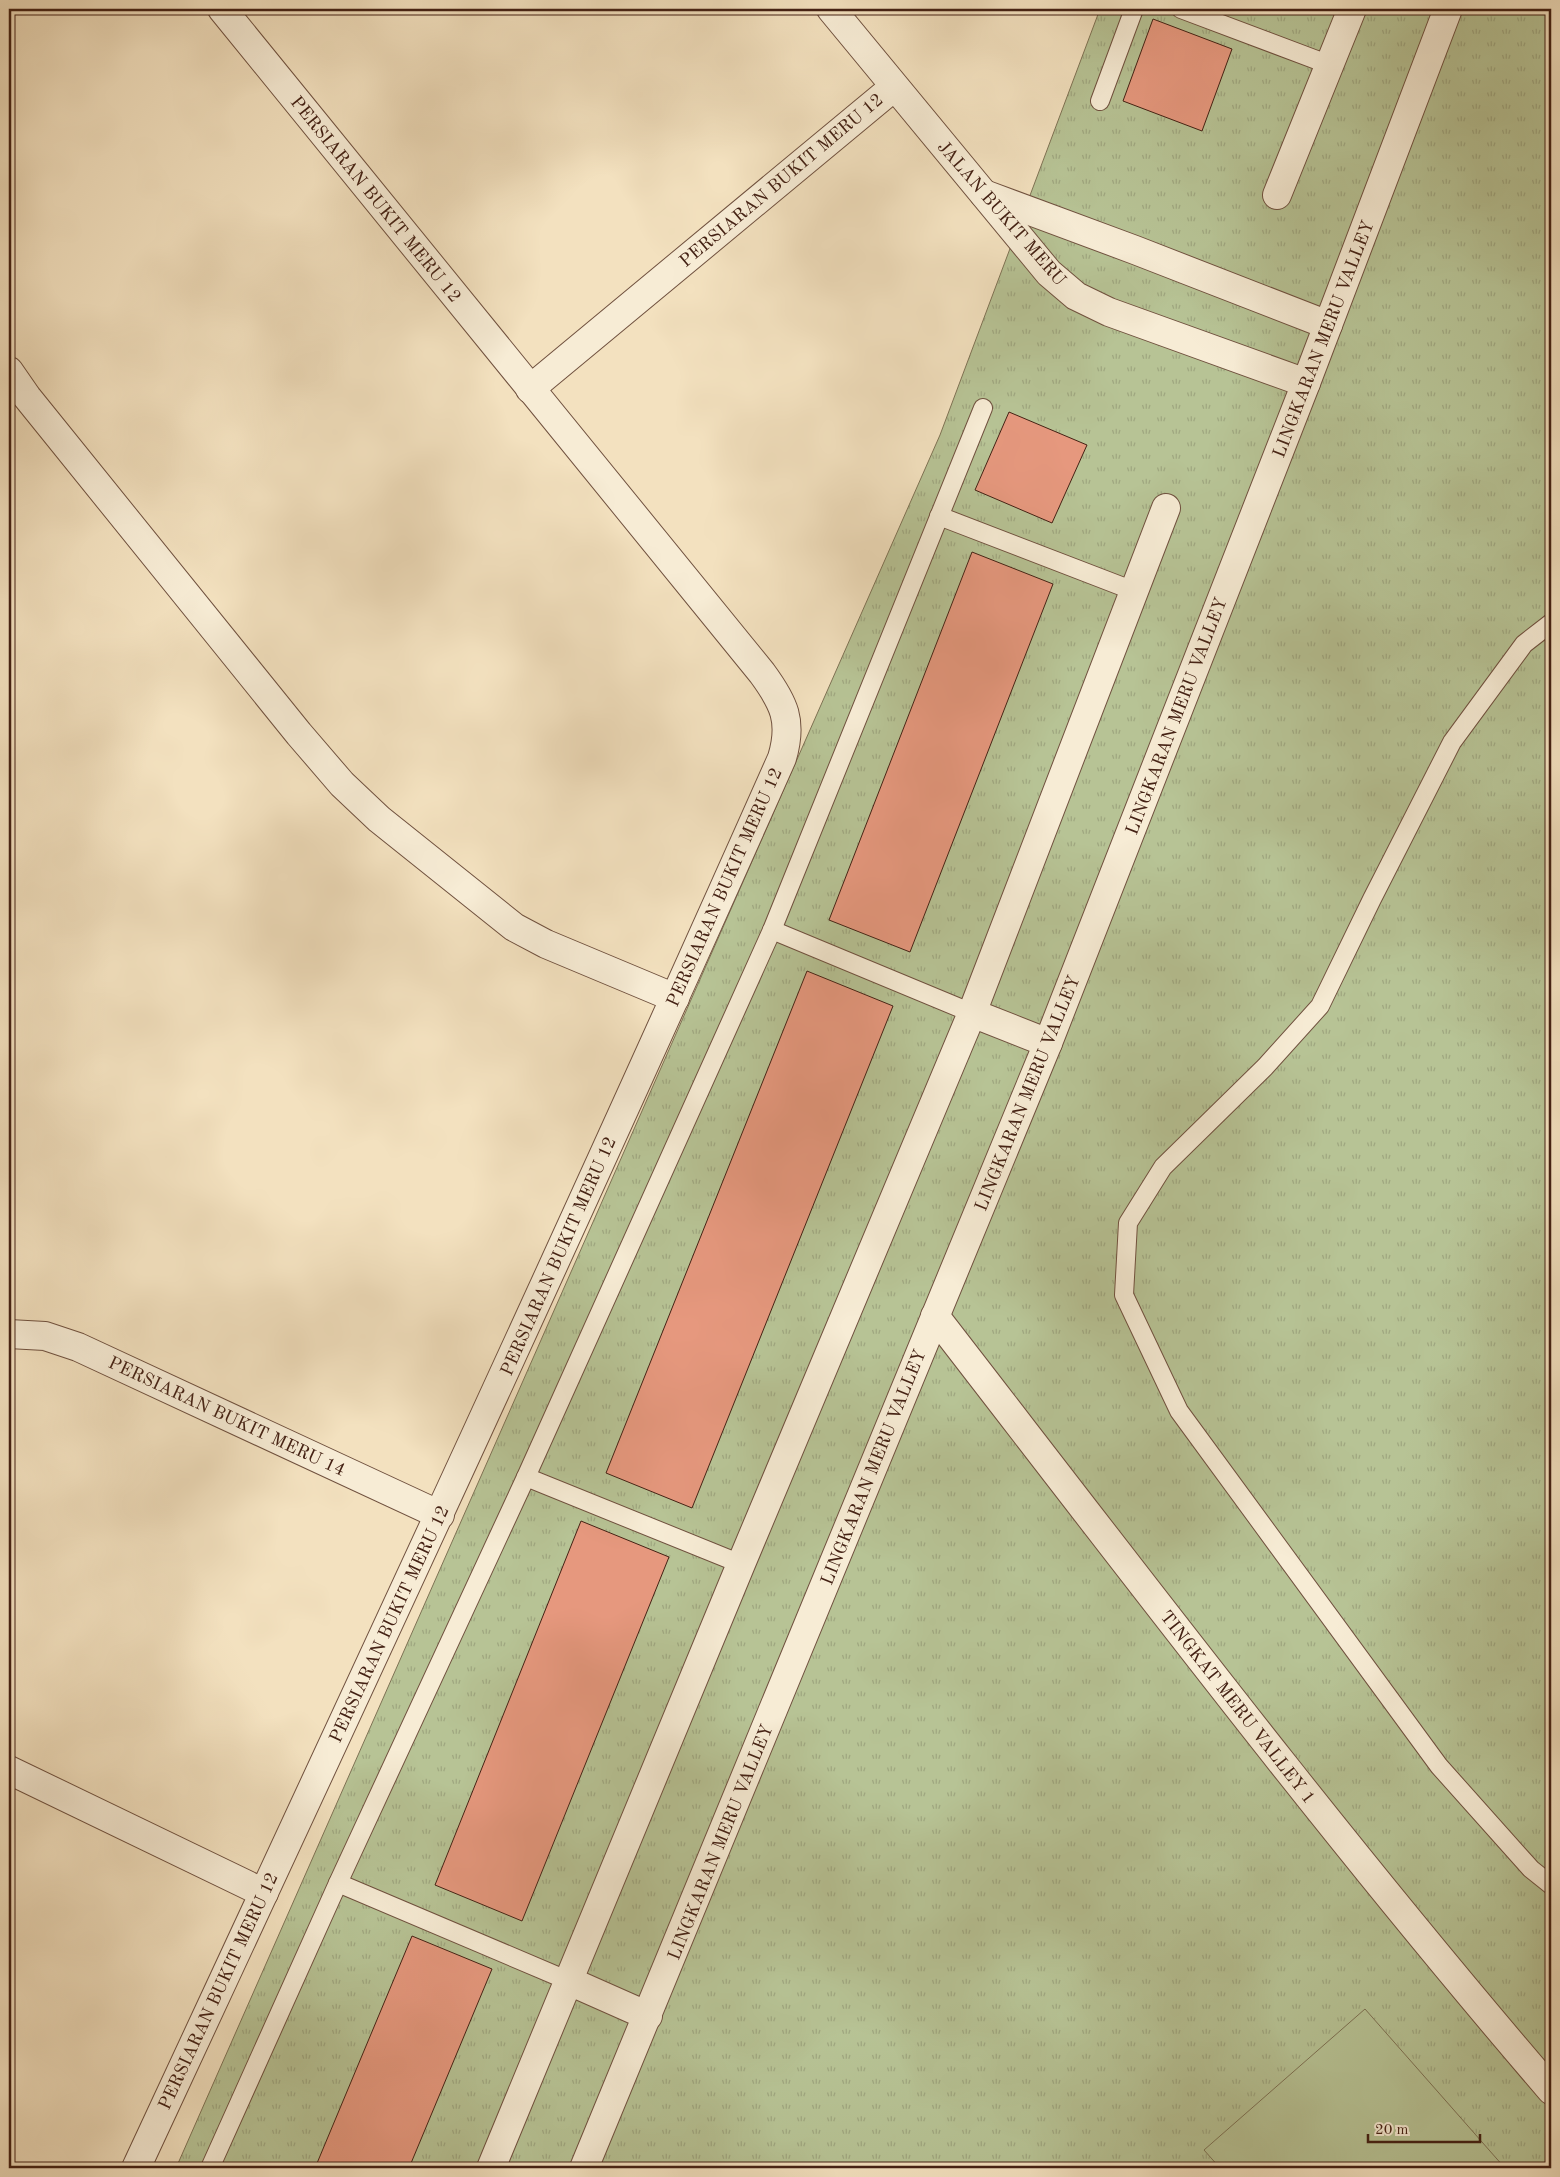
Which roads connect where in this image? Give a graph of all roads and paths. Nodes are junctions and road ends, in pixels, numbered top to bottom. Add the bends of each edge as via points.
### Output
1 (222, 9) edge
2 (831, 9) edge
3 (1134, 9) edge
4 (1182, 9) edge
5 (1352, 9) edge
6 (1448, 9) edge
7 (1330, 65) junction
8 (894, 87) junction
9 (1100, 101) dead end
10 (982, 194) junction
11 (1277, 195) dead end
12 (1328, 325) junction
13 (9, 371) edge
14 (1306, 383) junction
15 (530, 389) junction
16 (983, 408) dead end
17 (1166, 508) dead end
18 (939, 516) junction
19 (1134, 591) junction
20 (1551, 624) edge
21 (772, 930) junction
22 (675, 998) junction
23 (972, 1014) junction
24 (1048, 1043) junction
25 (935, 1316) junction
26 (9, 1334) edge
27 (526, 1477) junction
28 (440, 1515) junction
29 (741, 1564) junction
30 (9, 1770) edge
31 (338, 1883) junction
32 (1551, 1885) edge
33 (264, 1893) junction
34 (569, 1981) junction
35 (648, 2016) junction
36 (1551, 2090) edge
37 (136, 2168) edge
38 (210, 2168) edge
39 (490, 2168) edge
40 (584, 2168) edge

1 - 15 street, PERSIARAN BUKIT MERU 12
2 - 8 street, JALAN BUKIT MERU
3 - 9 lane
4 - 7 lane
5 - 7 street
6 - 12 street, LINGKARAN MERU VALLEY
7 - 11 street
8 - 10 street, JALAN BUKIT MERU
8 - 15 street, PERSIARAN BUKIT MERU 12
10 - 12 street
10 - 14 street, JALAN BUKIT MERU via 1049,273 1076,296 1109,312
12 - 14 street, LINGKARAN MERU VALLEY
13 - 22 street via 299,734 342,784 379,819 514,926 546,944
14 - 24 street, LINGKARAN MERU VALLEY
15 - 22 street, PERSIARAN BUKIT MERU 12 via 762,673 777,693 786,716 787,740 782,758
16 - 18 lane
17 - 19 street
18 - 19 lane
18 - 21 lane
19 - 23 street
20 - 32 lane via 1524,644 1452,742 1320,1006 1265,1067 1164,1167 1138,1207 1128,1223 1124,1295 1179,1411 1439,1766 1530,1869
21 - 23 lane
21 - 27 lane
22 - 28 street, PERSIARAN BUKIT MERU 12
23 - 24 street
23 - 29 street
24 - 25 street, LINGKARAN MERU VALLEY
25 - 35 street, LINGKARAN MERU VALLEY
25 - 36 street, TINGKAT MERU VALLEY 1 via 1339,1835
26 - 28 street, PERSIARAN BUKIT MERU 14 via 45,1336 78,1347
27 - 29 lane
27 - 31 lane
28 - 33 street, PERSIARAN BUKIT MERU 12
29 - 34 street
30 - 33 street
31 - 34 lane
31 - 38 lane
33 - 37 street, PERSIARAN BUKIT MERU 12
34 - 35 street
34 - 39 street
35 - 40 street, LINGKARAN MERU VALLEY

